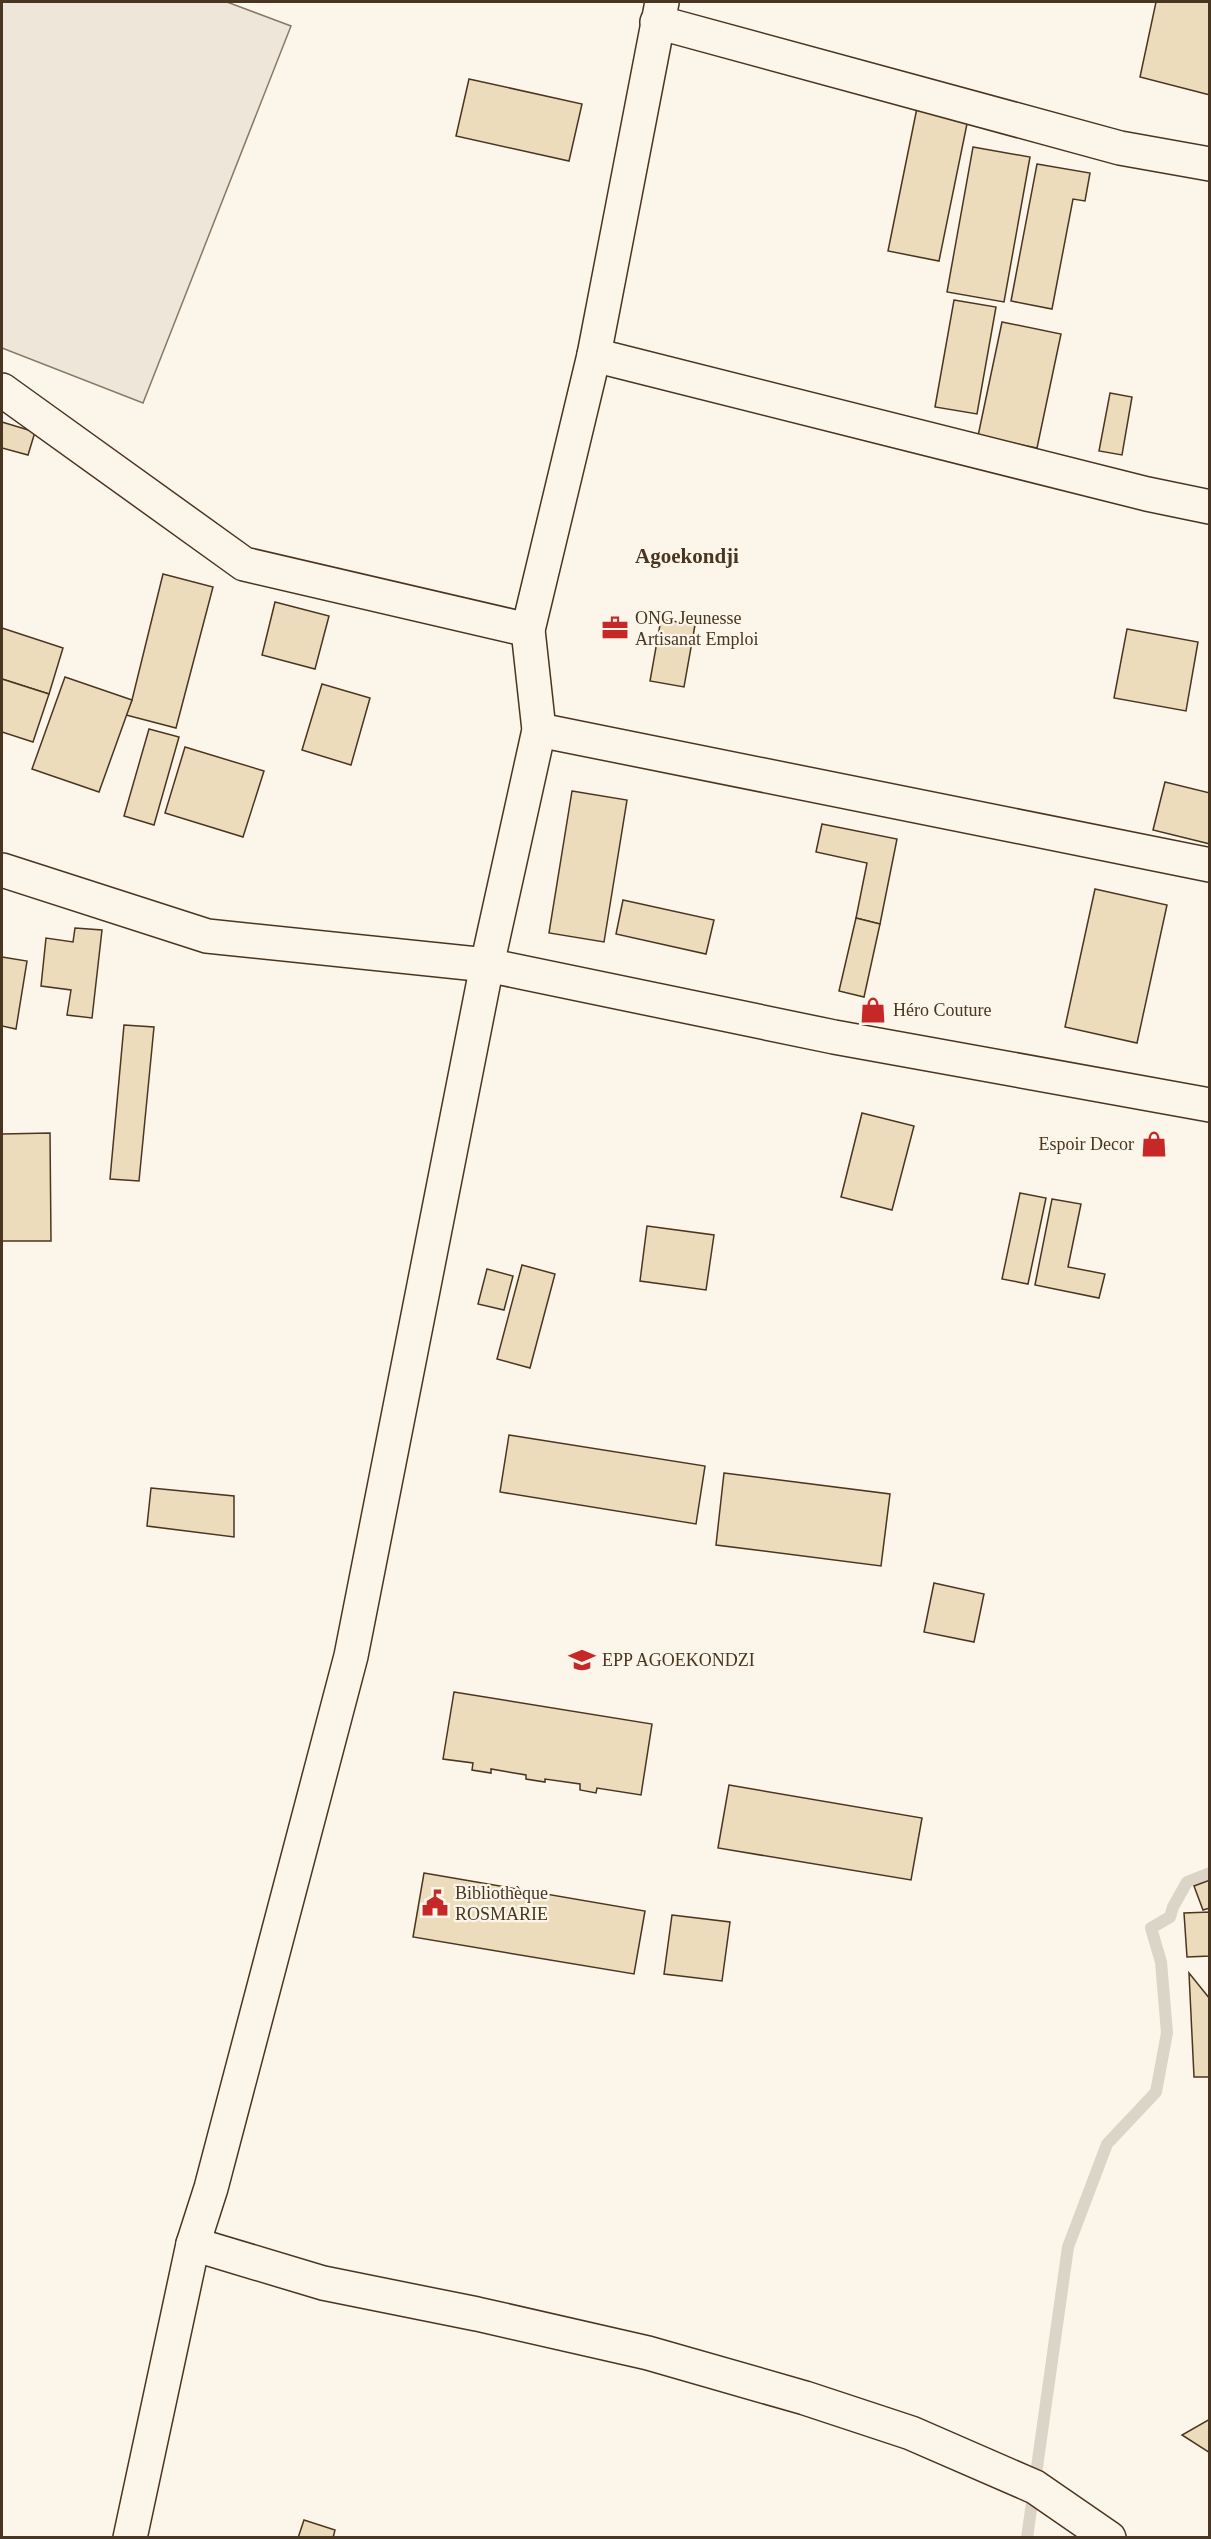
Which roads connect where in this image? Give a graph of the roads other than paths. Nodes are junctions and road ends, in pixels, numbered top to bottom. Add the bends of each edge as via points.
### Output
1 (660, 12) edge
2 (1209, 164) edge
3 (594, 355) junction
4 (2, 390) edge
5 (1209, 507) edge
6 (528, 630) junction
7 (539, 730) junction
8 (1209, 866) edge
9 (2, 870) edge
10 (487, 965) junction
11 (1207, 1105) edge
12 (193, 2244) junction
13 (130, 2538) edge
14 (1109, 2538) edge

1 - 2 street via 1120,148
1 - 3 street
3 - 5 street
3 - 6 street
4 - 6 street via 244,564
6 - 7 street
7 - 8 street
7 - 10 street
9 - 10 street via 207,936
10 - 11 street via 834,1037
10 - 12 street via 351,1656
12 - 13 street
12 - 14 street via 323,2283 648,2353 805,2398 911,2433 1035,2487

